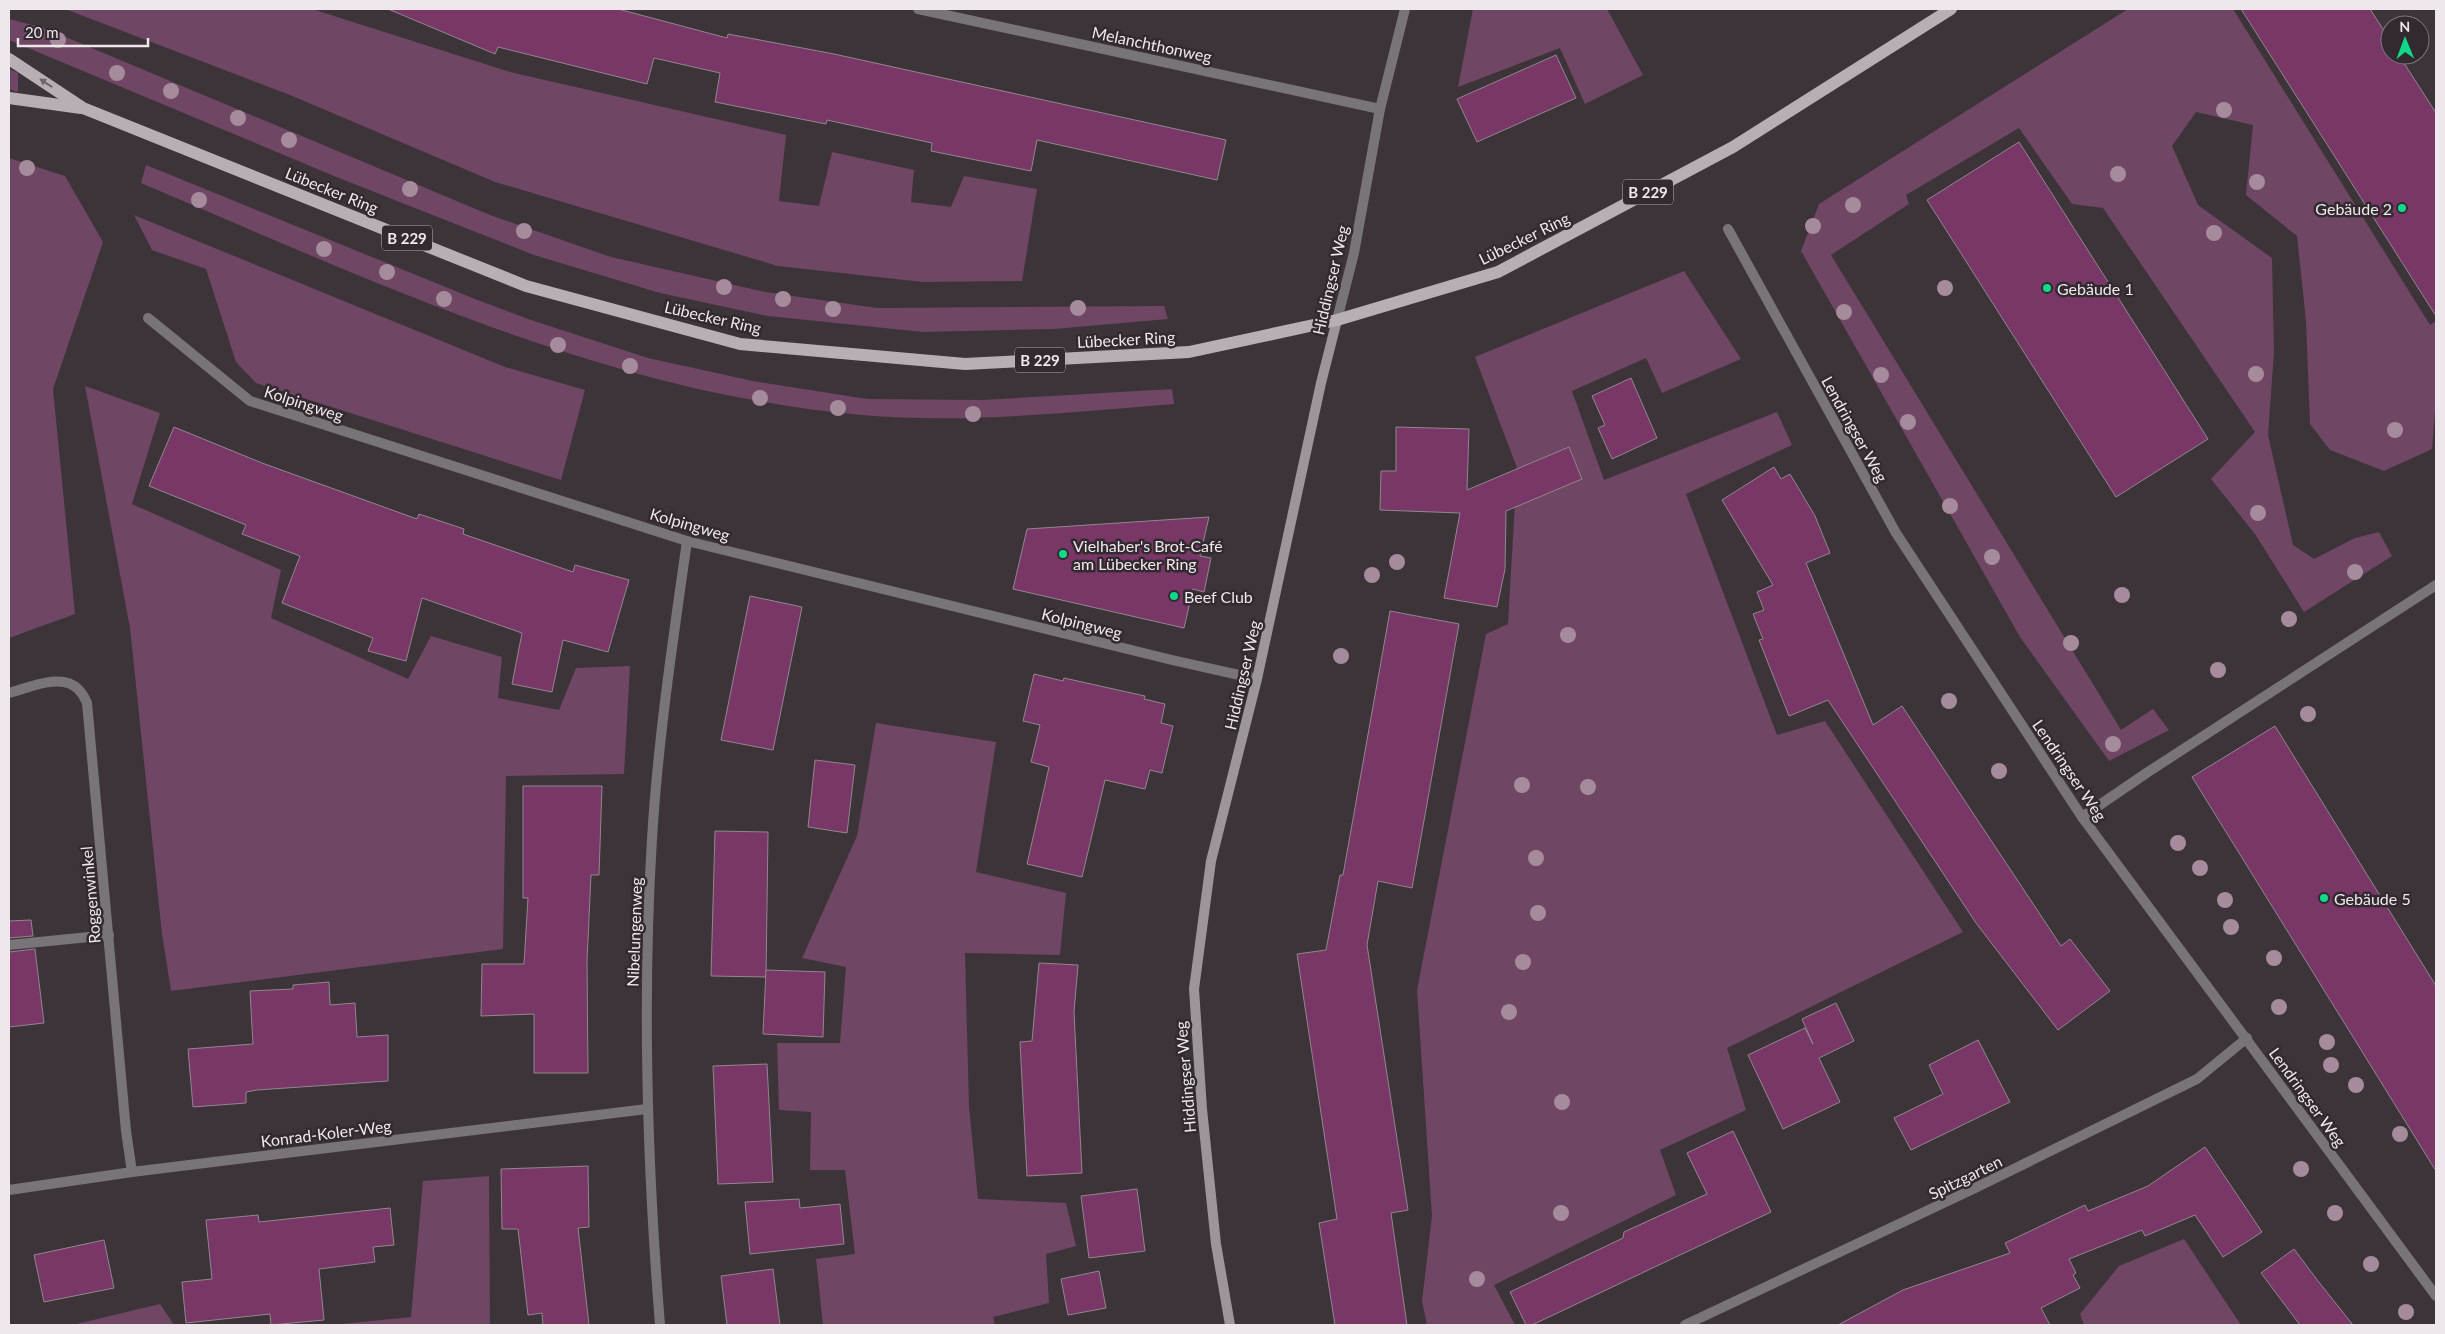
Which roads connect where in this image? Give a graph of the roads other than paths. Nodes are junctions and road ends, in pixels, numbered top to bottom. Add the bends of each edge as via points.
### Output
1 (918, 9) edge
2 (1405, 9) edge
3 (1951, 9) edge
4 (9, 58) edge
5 (9, 98) edge
6 (83, 108) junction
7 (1380, 109) junction
8 (1728, 229) dead end
9 (148, 318) dead end
10 (1337, 320) junction
11 (687, 541) junction
12 (2436, 585) edge
13 (1257, 679) junction
14 (9, 692) edge
15 (2082, 817) junction
16 (109, 935) junction
17 (9, 946) edge
18 (2247, 1038) junction
19 (647, 1109) junction
20 (132, 1172) junction
21 (9, 1190) edge
22 (2436, 1296) edge
23 (660, 1325) edge
24 (1230, 1325) edge
25 (1685, 1325) edge

1 - 7 street, Melanchthonweg
2 - 7 street, Hiddingser Weg
3 - 10 main road, Lübecker Ring / B 229 via 1733,148 1498,272
6 -> 4 main road, Lübecker Ring / B 229
5 - 6 main road, Lübecker Ring / B 229
6 - 10 main road, Lübecker Ring / B 229 via 526,286 740,344 965,364 1189,352
7 - 10 street, Hiddingser Weg via 1354,252
8 - 15 street, Lendringser Weg via 1896,533
9 - 11 street, Kolpingweg via 250,401
10 - 13 main road, Hiddingser Weg
11 - 13 street, Kolpingweg
11 - 19 street, Nibelungenweg via 666,684 652,838 647,966
12 - 15 street
13 - 24 main road, Hiddingser Weg via 1211,861 1194,989 1216,1244
14 - 16 street, Roggenwinkel via 56,681 67,682 78,688 87,703
15 - 18 street, Lendringser Weg
16 - 17 street
16 - 20 street, Roggenwinkel
18 - 22 street, Lendringser Weg
18 - 25 street, Spitzgarten via 2197,1079 1972,1190
19 - 20 street, Konrad-Koler-Weg
19 - 23 street, Nibelungenweg
20 - 21 street, Konrad-Koler-Weg

